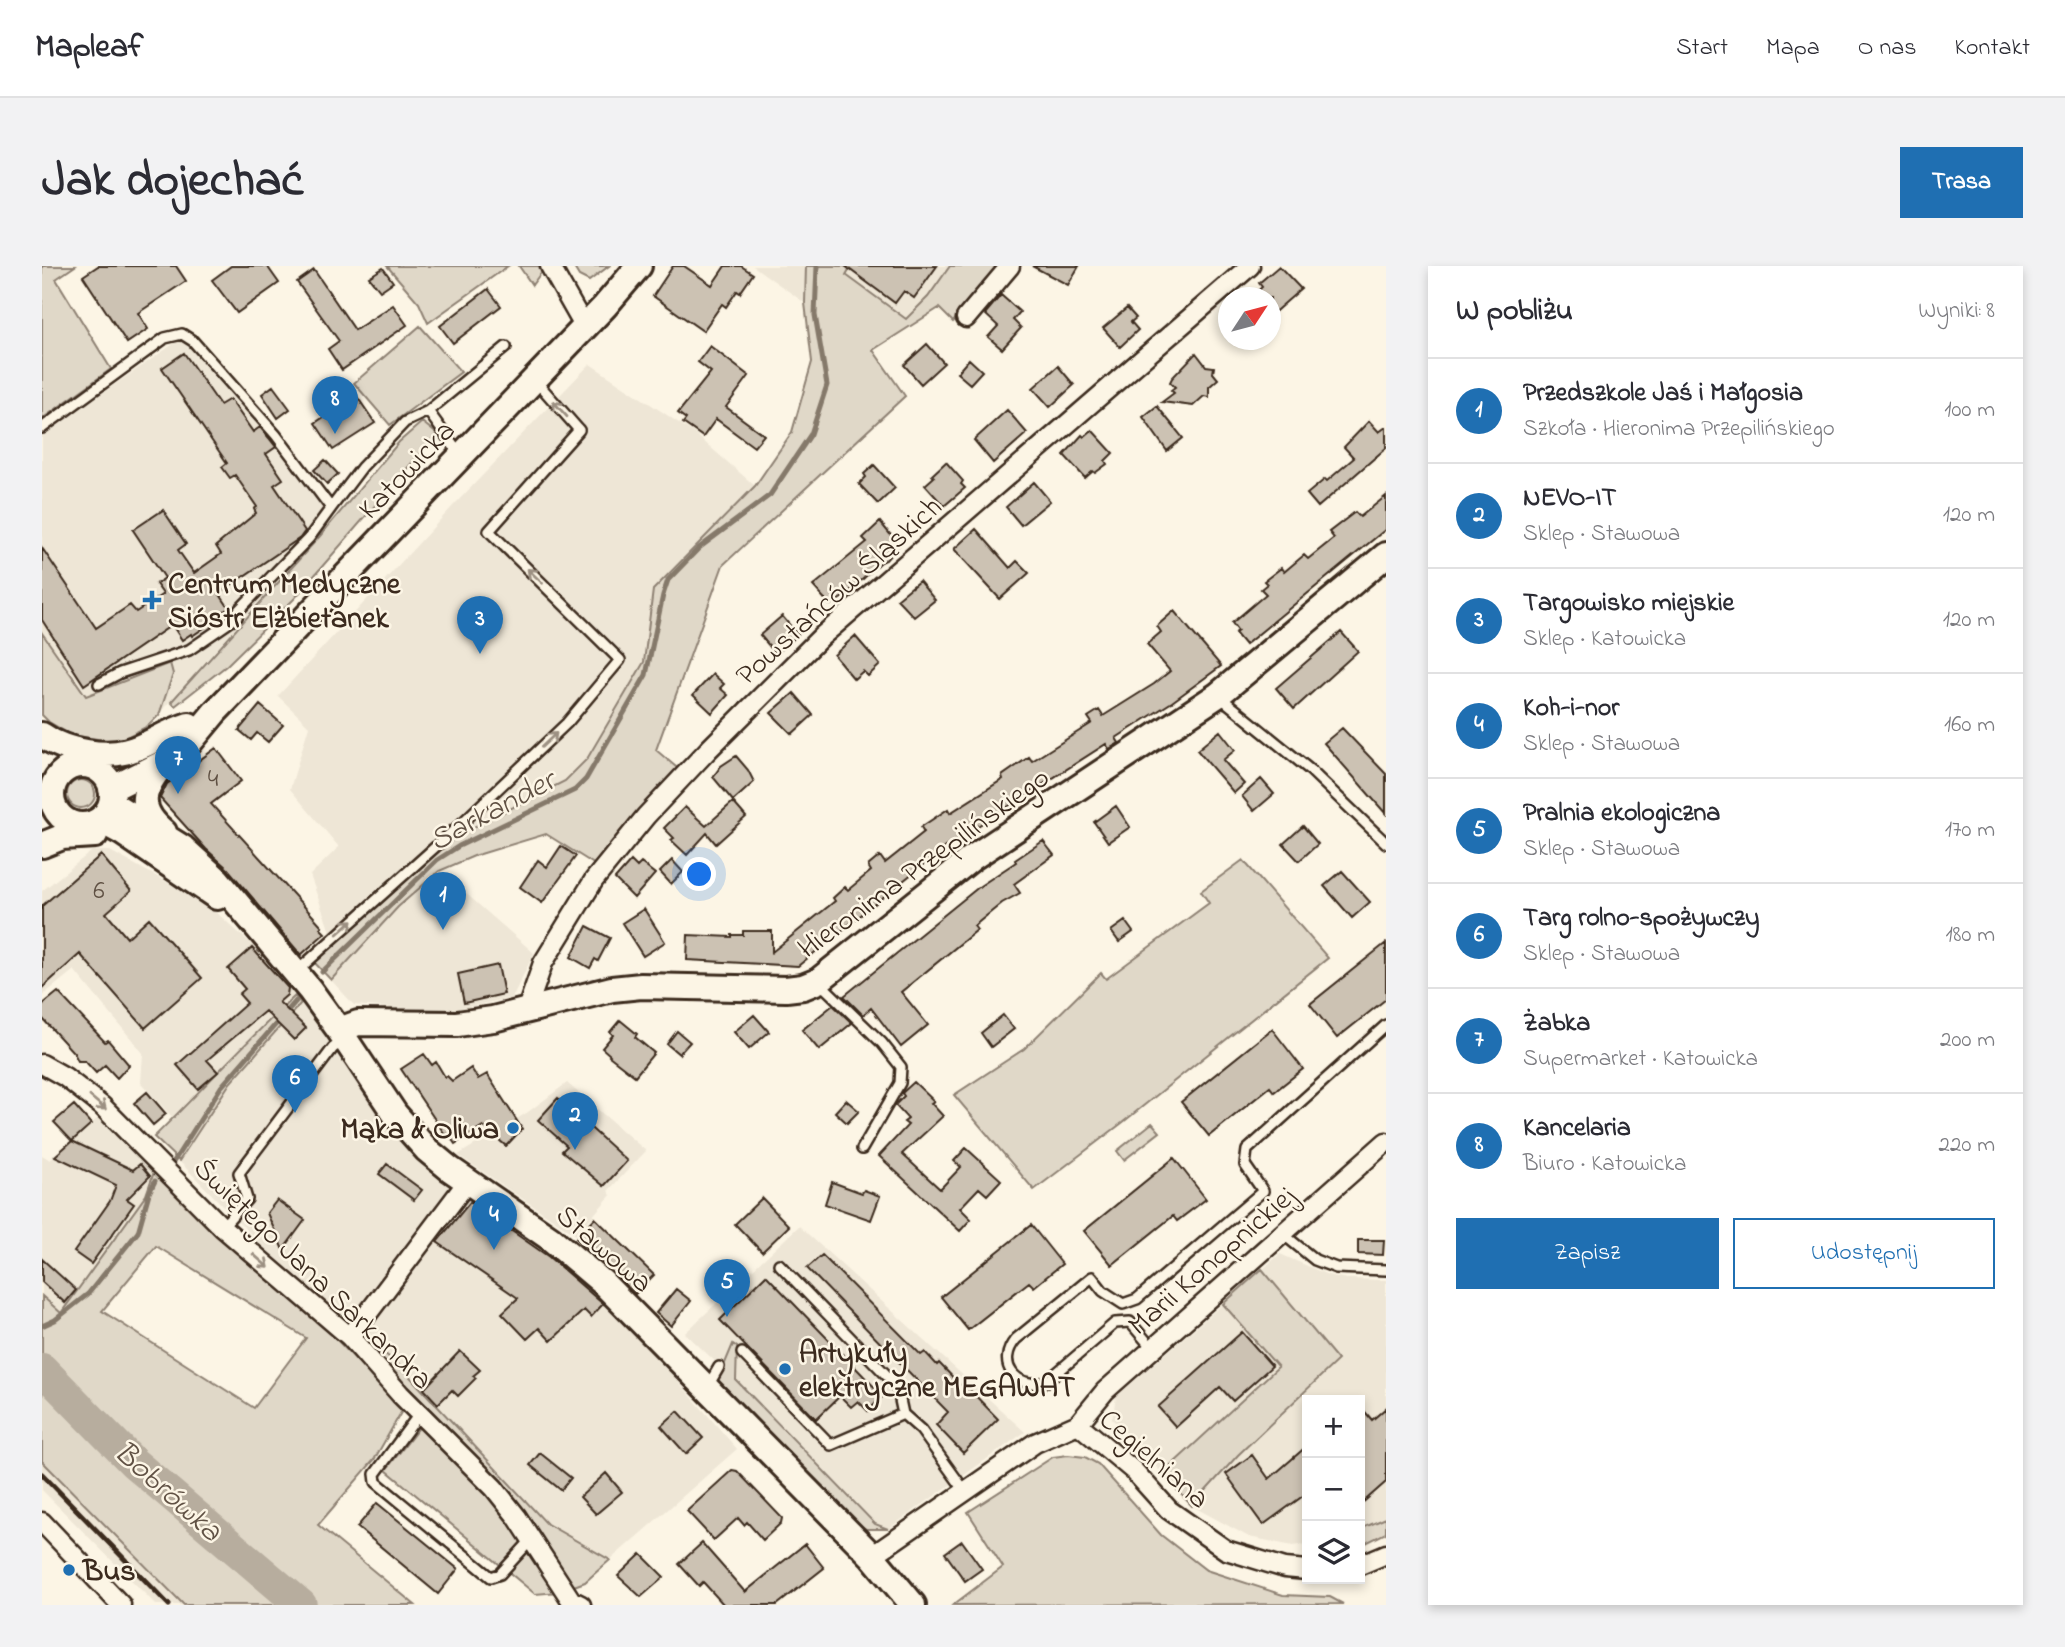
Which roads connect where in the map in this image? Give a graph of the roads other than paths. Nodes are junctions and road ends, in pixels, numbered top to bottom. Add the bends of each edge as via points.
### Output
1 (550, 266) edge
2 (639, 266) edge
3 (1010, 266) edge
4 (1250, 266) edge
5 (966, 318) dead end
6 (584, 326) junction
7 (506, 347) dead end
8 (535, 379) junction
9 (428, 411) junction
10 (42, 428) edge
11 (461, 456) junction
12 (331, 508) junction
13 (1386, 555) edge
14 (99, 684) dead end
15 (1218, 695) junction
16 (215, 712) junction
17 (190, 725) junction
18 (42, 734) edge
19 (42, 746) edge
20 (165, 762) junction
21 (51, 787) edge
22 (105, 797) junction
23 (70, 822) junction
24 (42, 836) edge
25 (137, 842) junction
26 (1386, 843) edge
27 (42, 845) edge
28 (183, 848) junction
29 (263, 936) junction
30 (295, 973) junction
31 (818, 981) junction
32 (527, 1009) junction
33 (1386, 1025) edge
34 (342, 1035) junction
35 (42, 1065) edge
36 (1386, 1142) edge
37 (862, 1149) dead end
38 (468, 1181) junction
39 (222, 1227) junction
40 (1283, 1234) junction
41 (779, 1264) dead end
42 (1386, 1270) edge
43 (350, 1337) junction
44 (1153, 1349) junction
45 (742, 1353) dead end
46 (420, 1413) junction
47 (904, 1413) junction
48 (1078, 1424) junction
49 (965, 1491) junction
50 (42, 1522) edge
51 (532, 1539) junction
52 (1386, 1554) edge
53 (872, 1556) junction
54 (1365, 1563) edge
55 (1302, 1570) edge
56 (573, 1603) edge
57 (121, 1605) edge
58 (913, 1605) edge

1 - 6 street
2 - 6 street, Katowicka
3 - 5 street
4 - 32 street, Powstańców Śląskich via 821,637 708,750 594,880 543,963
6 - 8 street, Katowicka
7 - 9 lane
8 - 11 street, Katowicka
30 -> 8 lane via 567,723 620,660 489,531 579,430
9 - 11 lane
9 - 12 lane via 405,422
10 - 12 lane via 165,338 182,334 276,435
11 - 16 street, Katowicka
12 - 14 lane via 237,617 188,650
13 - 15 street, Hieronima Przepilińskiego
15 - 26 lane via 1310,771
15 - 31 street, Hieronima Przepilińskiego via 972,858
16 - 17 street, Katowicka
16 - 20 street, Katowicka via 186,747
17 - 18 street via 132,751 107,755 62,747
17 - 22 street, Katowicka via 158,746
19 - 21 street
20 - 22 street, Katowicka
20 - 28 street via 143,797 149,817
21 - 22 street via 75,765 85,765 95,768
21 - 23 street via 58,813
22 - 23 street via 78,824
22 - 25 street, Stawowa via 110,825
22 - 28 street, Stawowa
23 - 24 street
25 - 27 street via 80,835
25 - 29 street, Stawowa
28 - 29 street, Stawowa via 217,879
29 - 30 street, Stawowa
30 - 34 street, Stawowa
31 - 32 street, Hieronima Przepilińskiego via 786,989 641,986
31 - 37 lane via 901,1066 900,1083
32 - 34 street, Hieronima Przepilińskiego via 457,1024 358,1023
33 - 44 lane via 1247,1150 1245,1165 1263,1191 1137,1299 1123,1304 1092,1277 1016,1339 1007,1356 1010,1369 1021,1382 1032,1386 1046,1382 1115,1323 1130,1322
34 - 38 street, Stawowa via 395,1114 427,1150
34 - 39 lane via 239,1173 247,1199
35 -> 39 street, Świętego Jana Sarkandra via 102,1106
36 - 40 street, Marii Konopnickiej
38 - 43 street
38 - 53 street, Stawowa via 550,1238 713,1377
39 -> 43 street, Świętego Jana Sarkandra
40 - 42 lane via 1315,1260 1336,1268
40 - 44 street, Marii Konopnickiej
41 - 47 lane via 897,1385
43 - 46 street, Świętego Jana Sarkandra
44 - 48 street, Marii Konopnickiej via 1105,1391
45 - 47 lane via 831,1445
46 - 51 street, Świętego Jana Sarkandra via 494,1488
46 - 51 lane via 375,1474 376,1482 491,1577 500,1574
47 - 49 lane
48 - 49 street, Cegielniana via 1035,1443
48 - 55 street, Cegielniana via 1133,1471 1169,1510 1226,1550
49 - 53 street, Cegielniana
50 - 57 street
51 - 56 street, Świętego Jana Sarkandra
52 - 54 street
53 - 58 street, Stawowa

